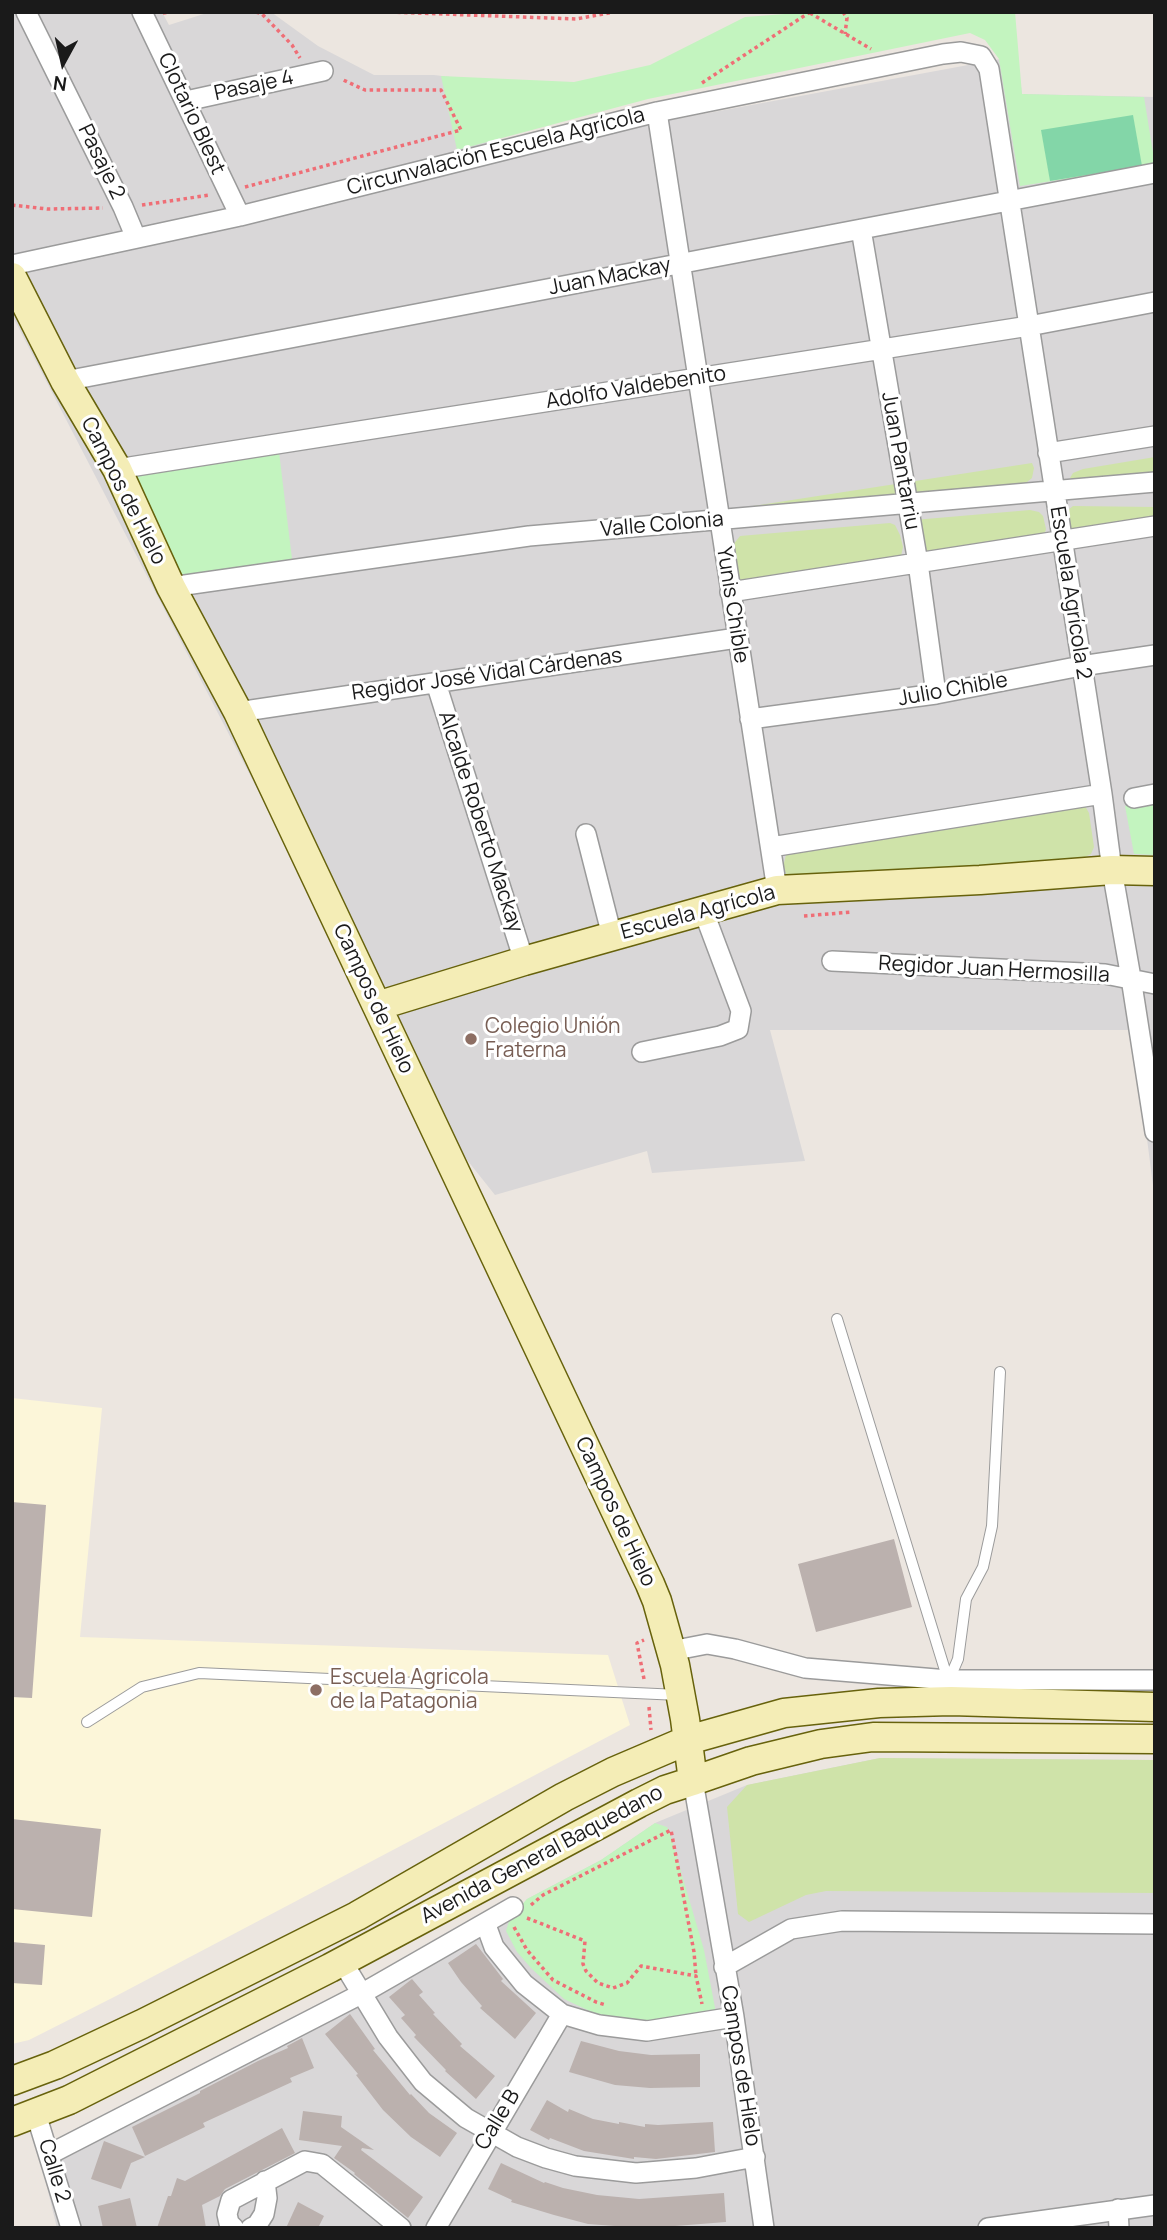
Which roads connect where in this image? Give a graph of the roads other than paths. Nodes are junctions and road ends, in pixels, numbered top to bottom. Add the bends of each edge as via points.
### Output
1 (26, 12) edge
2 (142, 12) edge
3 (981, 56) joint
4 (316, 73) road end
5 (186, 101) junction
6 (657, 112) junction
7 (1155, 173) edge
8 (1009, 201) junction
9 (240, 216) junction
10 (861, 229) junction
11 (136, 238) junction
12 (680, 263) junction
13 (12, 265) edge
14 (12, 277) edge
15 (1155, 302) edge
16 (1029, 326) junction
17 (881, 349) junction
18 (698, 378) junction
19 (65, 381) junction
20 (1155, 436) edge
21 (1048, 453) junction
22 (117, 469) junction
23 (1155, 482) edge
24 (1054, 489) junction
25 (908, 504) junction
26 (719, 520) junction
27 (1155, 526) edge
28 (1062, 540) junction
29 (918, 563) junction
30 (171, 587) junction
31 (730, 592) junction
32 (737, 638) junction
33 (1155, 655) edge
34 (1081, 666) junction
35 (436, 683) junction
36 (936, 694) junction
37 (237, 712) junction
38 (750, 719) junction
39 (1102, 794) junction
40 (1155, 794) edge
41 (1134, 797) dead end
42 (586, 835) dead end
43 (771, 847) junction
44 (1112, 870) junction
45 (1155, 871) edge
46 (777, 890) junction
47 (704, 910) junction
48 (612, 936) junction
49 (524, 961) junction
50 (832, 961) dead end
51 (1131, 978) junction
52 (1155, 984) edge
53 (377, 1006) junction
54 (642, 1052) dead end
55 (1152, 1095) edge
56 (1155, 1132) edge
57 (837, 1319) dead end
58 (1000, 1372) dead end
59 (671, 1651) junction
60 (948, 1680) junction
61 (1155, 1680) edge
62 (680, 1695) junction
63 (1155, 1706) edge
64 (87, 1722) dead end
65 (1155, 1739) edge
66 (688, 1740) junction
67 (693, 1781) junction
68 (518, 1914) road end
69 (1155, 1924) edge
70 (486, 1925) junction
71 (342, 1961) junction
72 (724, 1967) junction
73 (361, 1994) junction
74 (562, 2014) junction
75 (734, 2017) junction
76 (12, 2081) edge
77 (24, 2118) edge
78 (490, 2133) junction
79 (50, 2154) junction
80 (755, 2157) junction
81 (265, 2181) junction
82 (1155, 2205) edge
83 (1119, 2218) edge
84 (1000, 2227) edge
85 (71, 2228) edge
86 (234, 2228) edge
87 (251, 2228) edge
88 (401, 2228) edge
89 (436, 2228) edge
90 (764, 2228) edge

1 - 11 street, Pasaje 2
2 - 5 street, Clotario Blest
3 - 6 street, Circunvalación Escuela Agrícola via 961,52 896,63
3 - 8 street, Escuela Agrícola 2 via 989,69
4 - 5 street, Pasaje 4
5 - 9 street, Clotario Blest
6 - 9 street, Circunvalación Escuela Agrícola
6 - 12 street, Yunis Chible
7 - 8 street, Juan Mackay
8 - 10 street, Juan Mackay
8 - 16 street, Escuela Agrícola 2
9 - 11 street, Circunvalación Escuela Agrícola
10 - 12 street, Juan Mackay
10 - 17 street, Juan Pantarriu
11 - 13 street, Circunvalación Escuela Agrícola
12 - 18 street, Yunis Chible
12 - 19 street, Juan Mackay
14 - 19 street, Campos de Hielo
15 - 16 street, Adolfo Valdebenito
16 - 17 street, Adolfo Valdebenito
16 - 21 street, Escuela Agrícola 2
17 - 18 street, Adolfo Valdebenito
17 - 25 street, Juan Pantarriu
18 - 22 street, Adolfo Valdebenito
18 - 26 street, Yunis Chible
19 - 22 street, Campos de Hielo
20 - 21 street
21 - 24 street, Escuela Agrícola 2
22 - 30 street, Campos de Hielo
23 - 24 street, Valle Colonia
24 - 25 street, Valle Colonia
24 - 28 street, Escuela Agrícola 2
25 - 26 street, Valle Colonia
25 - 29 street, Juan Pantarriu
26 - 30 street, Valle Colonia via 529,536
26 - 31 street, Yunis Chible
27 - 28 street
28 - 29 street
28 - 34 street, Escuela Agrícola 2
29 - 31 street
29 - 36 street, Juan Pantarriu
30 - 37 street, Campos de Hielo
31 - 32 street, Yunis Chible
32 - 35 street, Regidor José Vidal Cárdenas
32 - 38 street, Yunis Chible
33 - 34 street, Julio Chible
34 - 36 street, Julio Chible
34 - 39 street, Escuela Agrícola 2
35 - 37 street, Regidor José Vidal Cárdenas
35 - 49 street, Alcalde Roberto Mackay
36 - 38 street, Julio Chible
37 - 53 street, Campos de Hielo
38 - 43 street, Yunis Chible
39 - 43 street
39 - 44 street, Escuela Agrícola 2
40 - 41 street
42 - 48 street
43 - 46 street, Yunis Chible
44 - 45 street, Escuela Agrícola
44 - 46 street, Escuela Agrícola
44 - 51 street, Escuela Agrícola 2
46 - 47 street, Escuela Agrícola
47 - 48 street, Escuela Agrícola
47 - 54 street via 741,1011 738,1029
48 - 49 street, Escuela Agrícola
49 - 53 street, Escuela Agrícola
50 - 51 street, Regidor Juan Hermosilla
51 - 52 street, Regidor Juan Hermosilla
51 - 55 street, Escuela Agrícola 2
53 - 59 street, Campos de Hielo via 650,1584
55 - 56 street, Escuela Agrícola 2
57 - 60 lane
58 - 60 lane via 992,1526 983,1567 966,1599 958,1659
59 - 60 street via 707,1644 805,1668
59 - 62 street, Campos de Hielo
60 - 61 street
62 - 64 lane via 199,1673 142,1687
62 - 66 street, Campos de Hielo
63 - 66 street, Avenida General Baquedano via 879,1703 784,1713
65 - 67 street, Avenida General Baquedano via 873,1737 751,1761
66 - 67 street, Campos de Hielo
66 - 76 street, Avenida General Baquedano via 564,1797 333,1928 130,2030
67 - 71 street, Avenida General Baquedano via 639,1803
67 - 72 street, Campos de Hielo
68 - 70 street
69 - 72 street via 842,1921 791,1929
70 - 73 street
70 - 74 street via 494,1947 524,1984
71 - 73 street
71 - 77 street, Avenida General Baquedano via 94,2088
72 - 75 street, Campos de Hielo
73 - 78 street via 388,2038 423,2081
73 - 79 street
74 - 75 street via 599,2025 647,2031
74 - 78 street, Calle B
75 - 80 street, Campos de Hielo
77 - 79 street, Calle 2
78 - 80 street via 546,2158 606,2171 666,2172
78 - 89 street, Calle B
79 - 85 street, Calle 2
80 - 90 street, Campos de Hielo
81 - 86 street via 231,2200 227,2214
81 - 87 street via 264,2214
81 - 88 street via 305,2161 322,2164
82 - 83 street
83 - 84 street

